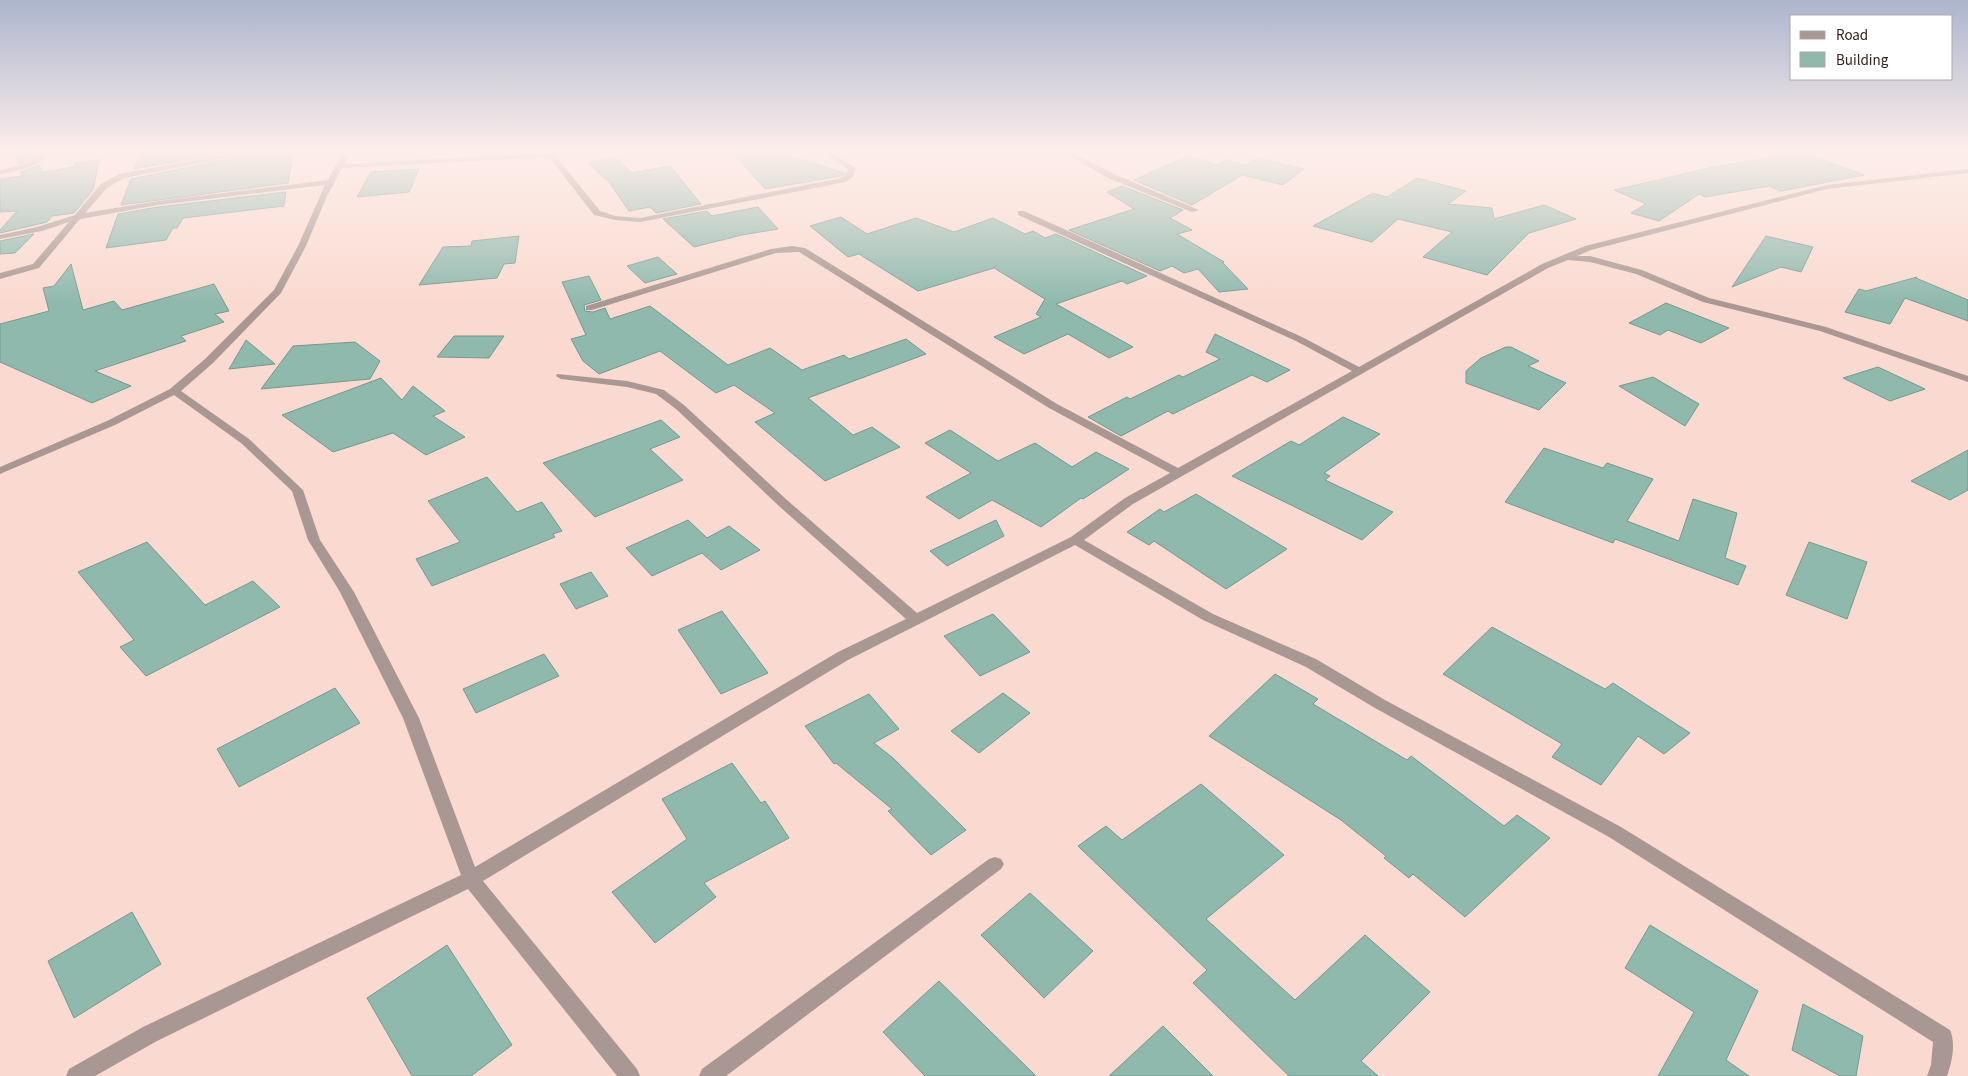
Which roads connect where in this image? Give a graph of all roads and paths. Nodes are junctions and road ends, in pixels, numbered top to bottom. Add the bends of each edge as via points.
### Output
1 (89, 203) edge
2 (157, 203) edge
3 (320, 203) edge
4 (589, 203) edge
5 (727, 203) edge
6 (1179, 203) edge
7 (1764, 203) edge
8 (1196, 210) dead end
9 (1021, 214) dead end
10 (77, 217) junction
11 (0, 237) edge
12 (1568, 258) junction
13 (0, 276) edge
14 (589, 308) dead end
15 (1359, 371) junction
16 (561, 376) dead end
17 (1968, 379) edge
18 (174, 391) junction
19 (0, 471) edge
20 (1178, 474) junction
21 (1074, 540) junction
22 (916, 620) junction
23 (994, 864) dead end
24 (471, 879) junction
25 (76, 1076) edge
26 (630, 1076) edge
27 (709, 1076) edge
28 (1937, 1076) edge

1 - 10 street
2 - 10 street
3 - 18 street via 290,272 278,291 210,362
4 - 5 street via 597,213 640,220
6 - 8 street
7 - 12 street via 1629,236 1588,248
9 - 15 street via 1299,339
10 - 11 street
10 - 13 street via 36,266
12 - 15 street via 1545,266
12 - 17 street via 1590,259 1639,272 1706,300 1823,329
14 - 20 street via 774,251 807,250 818,260 1053,406
15 - 20 street
16 - 22 street via 627,384 660,392
18 - 19 street via 111,423
18 - 24 street via 245,440 297,490 314,540 347,592 411,718
20 - 21 street via 1129,501
21 - 22 street
21 - 28 street via 1208,617 1311,663 1615,832 1943,1038 1942,1065
22 - 24 street via 843,656
23 - 27 street
24 - 25 street via 150,1034
24 - 26 street

